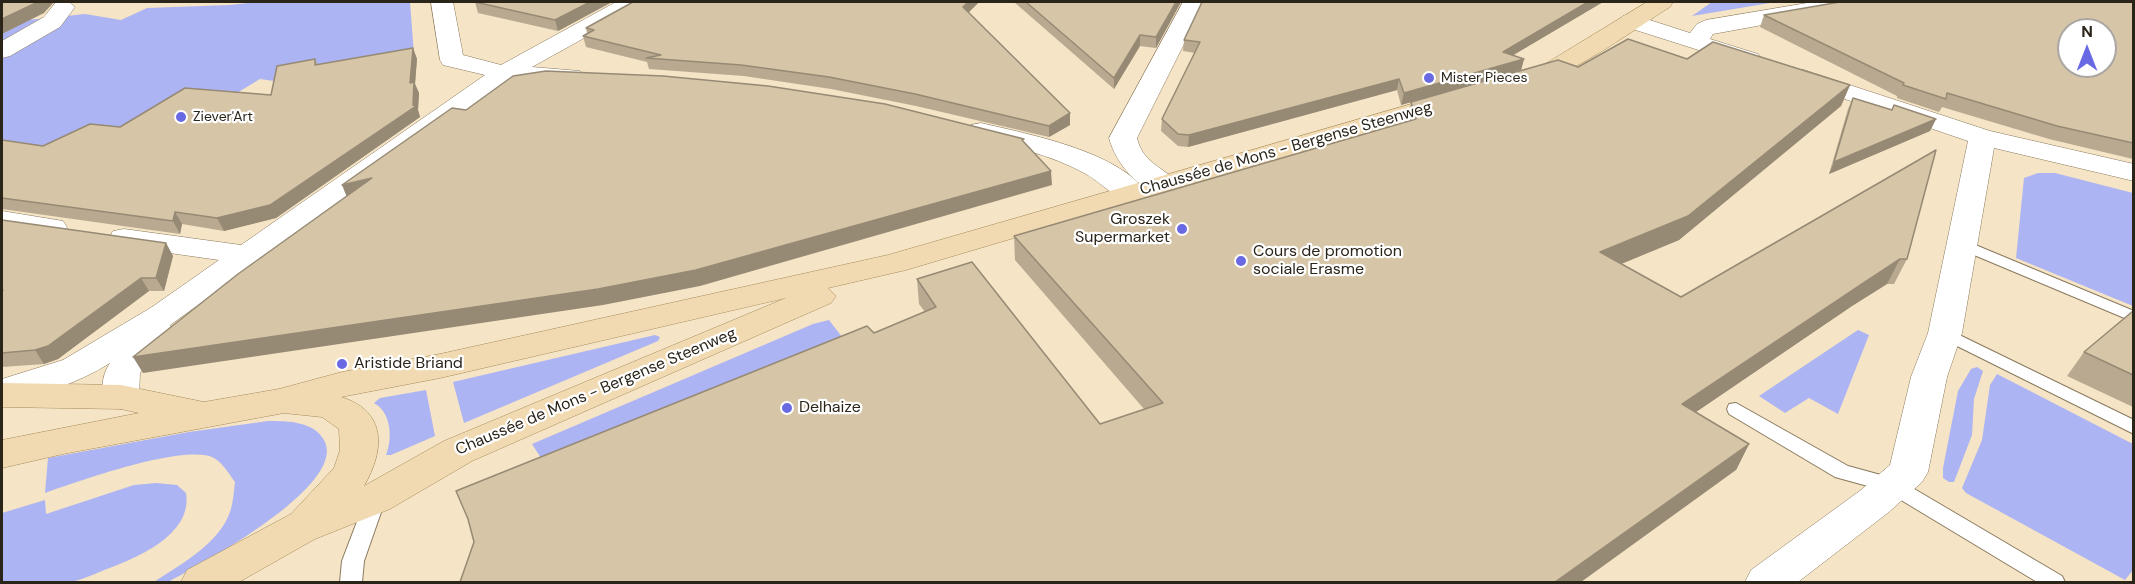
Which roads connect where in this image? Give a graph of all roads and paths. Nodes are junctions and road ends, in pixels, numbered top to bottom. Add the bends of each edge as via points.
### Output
1 (442, 2) edge
2 (633, 2) edge
3 (1194, 2) edge
4 (1662, 2) edge
5 (1850, 2) edge
6 (64, 7) dead end
7 (1631, 21) junction
8 (1696, 41) junction
9 (2, 51) edge
10 (505, 73) junction
11 (597, 77) edge
12 (958, 125) edge
13 (1982, 137) junction
14 (2133, 173) edge
15 (1164, 185) junction
16 (1132, 194) junction
17 (2, 220) edge
18 (1961, 244) junction
19 (247, 255) junction
20 (895, 263) junction
21 (164, 314) junction
22 (2133, 317) edge
23 (1945, 333) junction
24 (2, 391) edge
25 (2, 395) edge
26 (121, 397) junction
27 (279, 402) junction
28 (1736, 409) dead end
29 (206, 414) junction
30 (2133, 428) edge
31 (2, 454) edge
32 (1892, 485) junction
33 (376, 498) junction
34 (300, 528) junction
35 (220, 580) edge
36 (351, 582) edge
37 (1767, 582) edge
38 (2054, 582) edge

1 - 10 street via 452,60
2 - 10 street
3 - 15 street via 1123,138 1126,153 1137,166
4 - 7 main road, Chaussée de Mons - Bergense Steenweg
5 - 8 street via 1714,25
6 - 9 street via 52,22
7 - 8 street
7 - 15 main road, Chaussée de Mons - Bergense Steenweg via 1549,72
8 - 13 street
10 - 11 street
10 - 19 street
12 - 16 street via 1063,152 1109,174
13 - 14 street
13 - 18 street
15 - 16 main road, Chaussée de Mons - Bergense Steenweg
16 - 20 main road, Chaussée de Mons - Bergense Steenweg
17 - 19 street
18 - 22 lane
18 - 23 street
19 - 21 street
20 - 27 main road, Chaussée de Mons - Bergense Steenweg via 342,384
20 - 33 main road, Chaussée de Mons - Bergense Steenweg via 458,451
21 - 24 street via 76,368
21 - 26 street via 122,372
23 - 30 lane
23 - 32 street via 1929,377 1908,472
25 - 26 main road
26 - 29 main road
27 - 29 main road, Chaussée de Mons - Bergense Steenweg
27 - 34 main road, Chaussée de Mons - Bergense Steenweg via 325,405 342,411 355,422 361,434 361,449 351,473
28 - 32 lane via 1842,472
29 - 31 main road, Chaussée de Mons - Bergense Steenweg
32 - 37 street
32 - 38 lane
33 - 34 main road, Chaussée de Mons - Bergense Steenweg
33 - 36 lane via 353,561
34 - 35 main road, Chaussée de Mons - Bergense Steenweg

